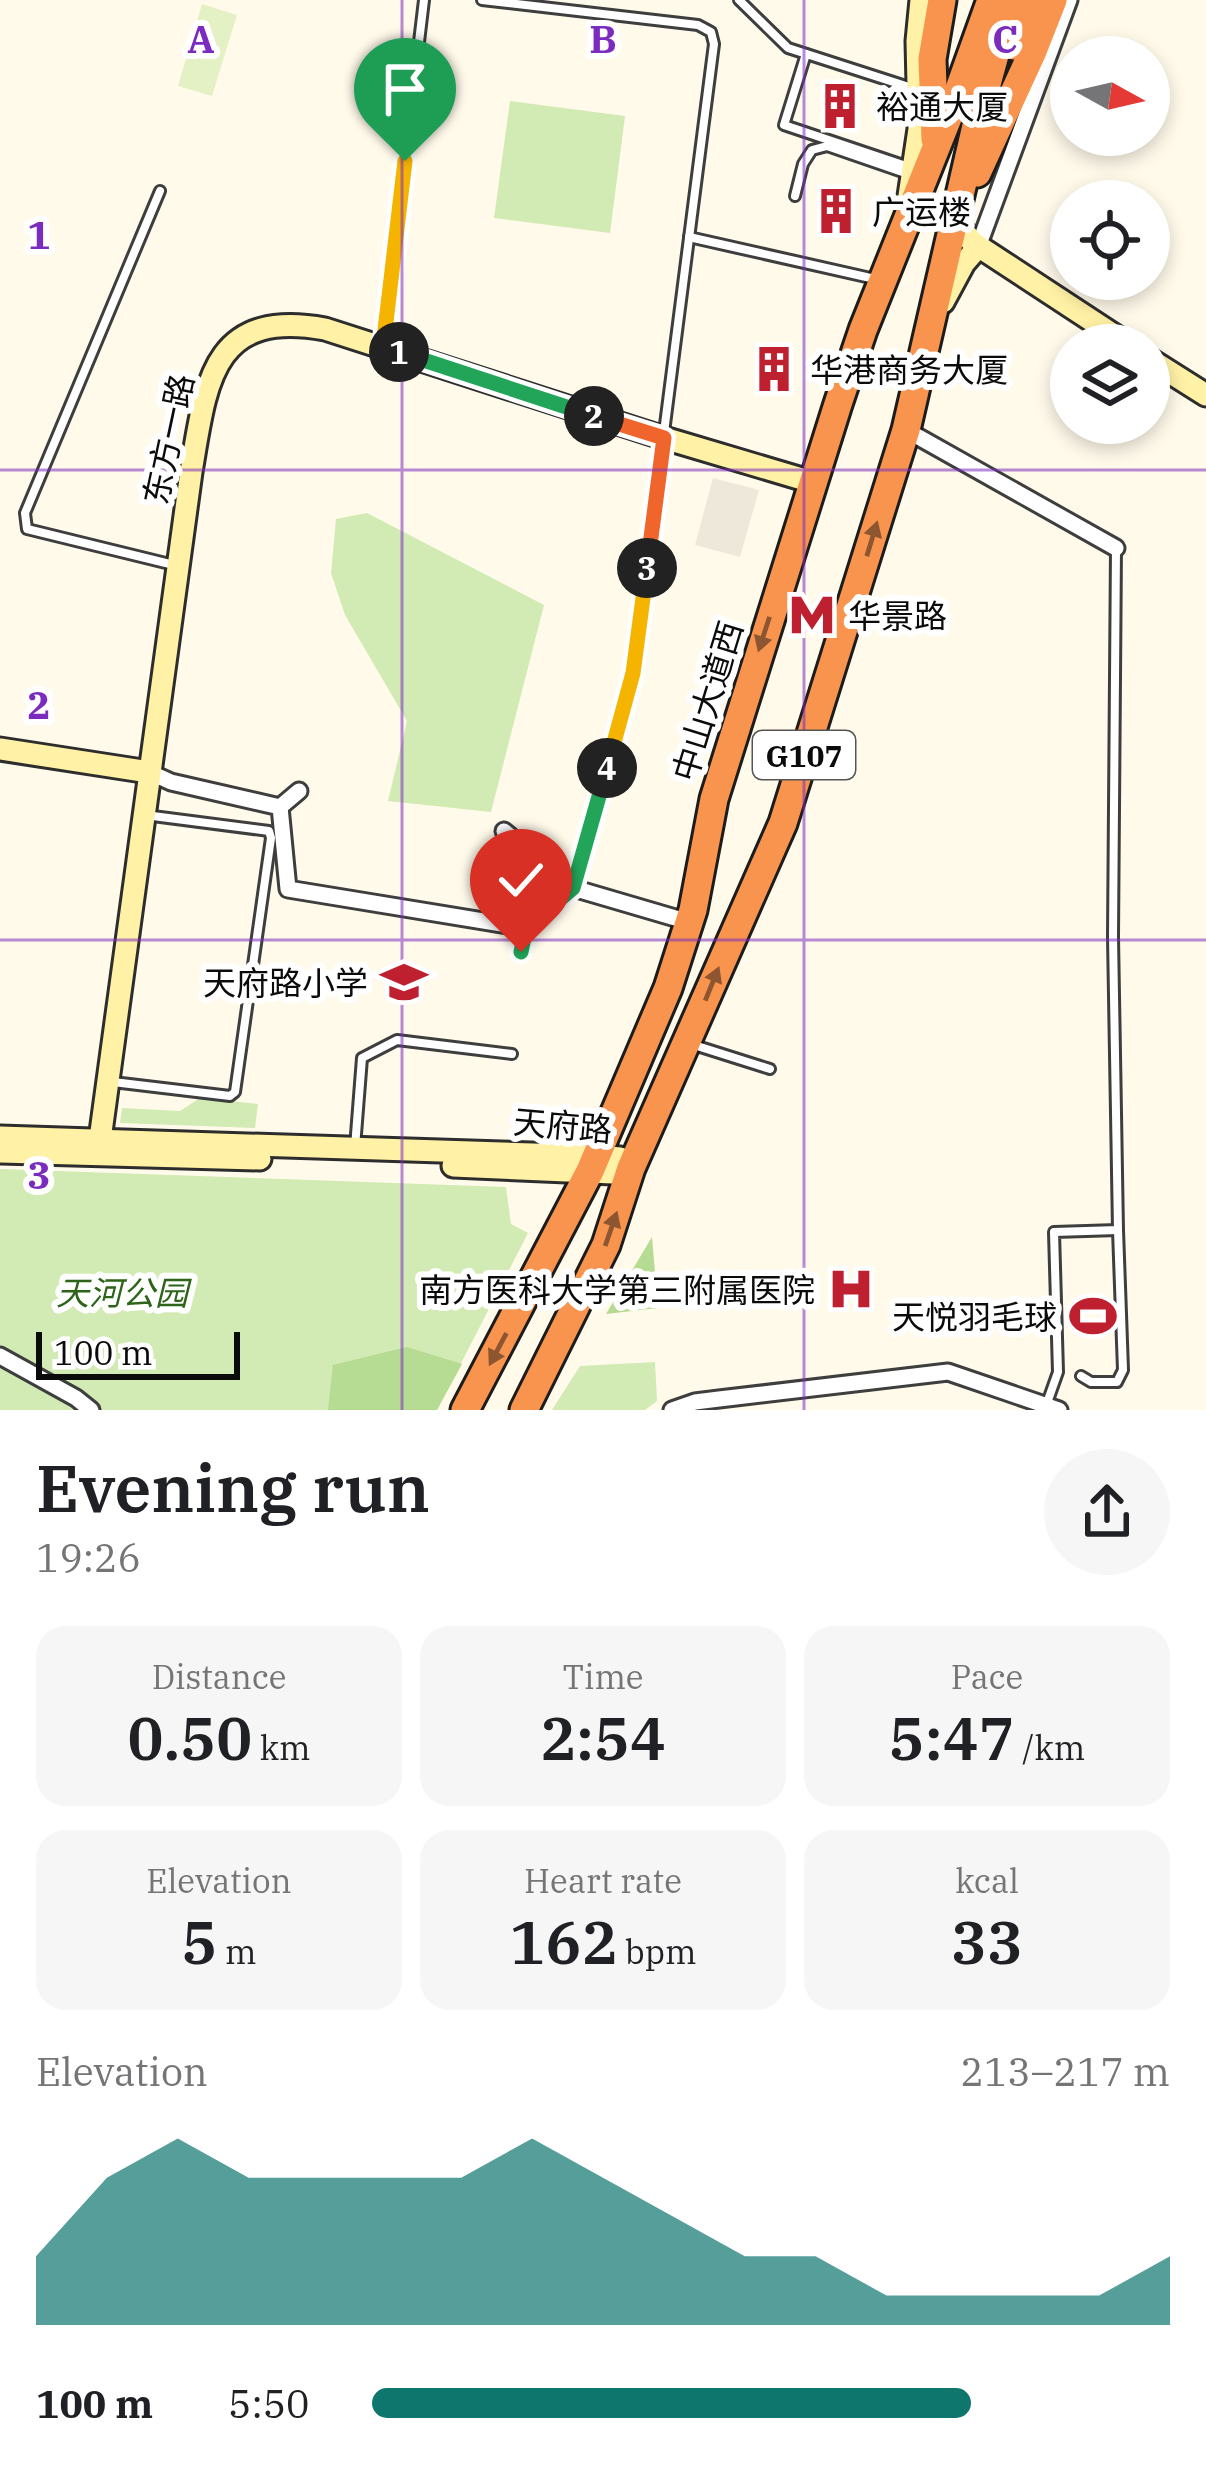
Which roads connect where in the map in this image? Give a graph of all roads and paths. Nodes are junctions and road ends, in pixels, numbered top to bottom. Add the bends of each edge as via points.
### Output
1 (424, 0) edge
2 (482, 0) edge
3 (740, 0) edge
4 (920, 0) edge
5 (942, 0) edge
6 (991, 0) edge
7 (1010, 0) edge
8 (1050, 4) edge
9 (806, 53) junction
10 (920, 91) junction
11 (936, 149) junction
12 (913, 172) junction
13 (160, 190) dead end
14 (795, 196) dead end
15 (955, 220) junction
16 (904, 228) junction
17 (689, 237) junction
18 (978, 247) junction
19 (883, 280) junction
20 (1097, 324) edge
21 (931, 326) junction
22 (383, 347) junction
23 (1170, 371) edge
24 (1206, 394) edge
25 (907, 430) junction
26 (664, 438) junction
27 (812, 482) junction
28 (1116, 548) joint
29 (178, 566) junction
30 (0, 749) edge
31 (149, 772) junction
32 (299, 791) dead end
33 (280, 807) junction
34 (143, 815) junction
35 (504, 831) dead end
36 (576, 889) junction
37 (689, 922) junction
38 (526, 928) junction
39 (521, 952) dead end
40 (687, 1043) junction
41 (512, 1054) dead end
42 (770, 1070) dead end
43 (107, 1082) junction
44 (0, 1137) edge
45 (99, 1147) junction
46 (355, 1148) junction
47 (0, 1152) edge
48 (593, 1163) junction
49 (632, 1168) junction
50 (1118, 1230) junction
51 (0, 1356) edge
52 (1081, 1376) dead end
53 (1053, 1407) edge
54 (91, 1410) edge
55 (465, 1410) edge
56 (524, 1410) edge
57 (672, 1410) edge

1 - 22 lane
2 - 17 lane via 711,32
3 - 9 lane via 788,48
4 - 10 street
5 - 11 highway via 932,59
6 - 11 highway, 中山大道西 / G107
7 - 15 highway, G107
8 - 15 highway
8 - 18 street
9 - 10 lane
9 - 12 lane via 784,125
10 - 12 street
11 - 16 highway, 中山大道西 / G107
12 - 14 lane via 827,146 803,164
12 - 16 street
13 - 29 lane via 25,513 27,529
15 - 18 street
15 - 21 highway, G107
16 - 19 highway, 中山大道西 / G107
17 - 19 lane
17 - 26 lane
18 - 20 street
18 - 21 street
19 - 27 highway, 中山大道西 / G107
21 - 25 highway, G107
22 - 26 street, 东方一路
22 - 29 street, 东方一路 via 274,325 221,357 201,416
23 - 24 street
25 - 28 street
40 -> 25 highway, G107 via 783,824
26 - 27 street, 东方一路
26 - 36 lane via 633,673
27 -> 37 highway, 中山大道西 / G107 via 714,799
28 - 50 lane
29 - 31 street, 东方一路
30 - 31 street
31 - 33 street
31 - 34 street, 东方一路
32 - 33 street
33 - 38 street via 288,889
34 - 43 street, 东方一路
34 - 43 lane via 268,831 271,838 235,1092
35 - 36 street
36 - 37 street
36 - 38 street
37 - 48 highway, 中山大道西 / G107
38 - 39 lane
40 - 42 lane
40 - 49 highway, G107
41 - 46 lane via 397,1040 362,1058
43 - 45 street, 东方一路
44 - 45 street, 天府路
45 - 46 street, 天府路
45 - 47 street, 天府路
45 - 48 street, 天府路
46 - 48 street, 天府路
48 - 49 street, 天府路 via 620,1158
48 -> 55 highway, 中山大道西 / G107
56 -> 49 highway, G107 via 606,1245
50 - 52 lane via 1123,1370 1117,1382
50 - 53 lane via 1054,1232
51 - 54 street
53 - 57 street via 948,1372

